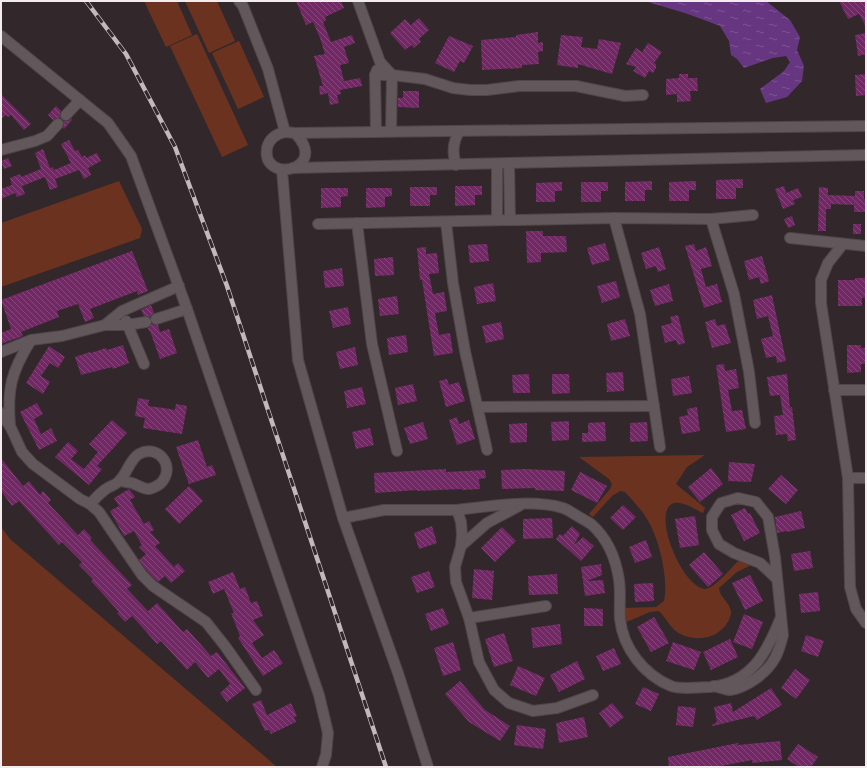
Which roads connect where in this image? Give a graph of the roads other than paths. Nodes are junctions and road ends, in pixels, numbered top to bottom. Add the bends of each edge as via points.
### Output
1 (239, 1) edge
2 (358, 1) edge
3 (1, 36) edge
4 (380, 62) junction
5 (375, 75) junction
6 (392, 75) junction
7 (643, 95) dead end
8 (80, 100) junction
9 (66, 115) dead end
10 (58, 124) dead end
11 (866, 126) edge
12 (392, 131) junction
13 (459, 131) junction
14 (290, 132) junction
15 (376, 132) junction
16 (1, 150) edge
17 (866, 155) edge
18 (509, 163) junction
19 (497, 164) junction
20 (456, 165) junction
21 (294, 168) junction
22 (282, 170) junction
23 (753, 215) dead end
24 (614, 218) junction
25 (711, 219) junction
26 (497, 220) junction
27 (510, 220) junction
28 (446, 222) junction
29 (357, 223) junction
30 (318, 224) dead end
31 (790, 238) dead end
32 (843, 244) junction
33 (866, 246) edge
34 (179, 286) junction
35 (187, 309) junction
36 (122, 311) junction
37 (156, 319) dead end
38 (146, 322) dead end
39 (105, 325) junction
40 (128, 325) junction
41 (31, 340) junction
42 (1, 352) edge
43 (144, 364) dead end
44 (834, 390) junction
45 (866, 390) edge
46 (654, 406) junction
47 (478, 407) junction
48 (1, 413) edge
49 (754, 423) dead end
50 (11, 428) junction
51 (660, 447) dead end
52 (488, 450) dead end
53 (397, 451) dead end
54 (848, 478) junction
55 (866, 478) edge
56 (120, 481) junction
57 (90, 504) junction
58 (521, 505) junction
59 (457, 510) junction
60 (343, 518) junction
61 (461, 546) junction
62 (776, 578) junction
63 (546, 606) dead end
64 (469, 618) junction
65 (866, 623) edge
66 (256, 690) dead end
67 (593, 695) dead end
68 (322, 767) edge
69 (428, 767) edge

1 - 14 street via 268,69
2 - 4 street
3 - 8 street
4 - 5 street
4 - 6 street
5 - 6 street
5 - 15 street
6 - 7 street via 425,79 453,88 470,90 519,86 576,86 625,96
6 - 12 street
8 - 9 street
8 - 34 street via 108,124 131,156
10 - 16 street via 47,136
11 - 13 street
12 - 13 street
12 - 15 street
13 - 20 street via 453,148
14 - 15 street
14 - 21 street via 304,145 305,152 304,158
14 - 22 street via 278,134 267,149 270,162
17 - 18 street
18 - 19 street
18 - 27 street
19 - 20 street
19 - 26 street
20 - 21 street
21 - 22 street
22 - 60 street via 298,360
23 - 25 street
24 - 25 street
24 - 27 street
24 - 46 street via 640,314
25 - 49 street via 734,294 749,372
26 - 27 street
26 - 28 street
28 - 29 street
28 - 47 street via 453,283
29 - 30 street
29 - 53 street via 372,344
31 - 32 street
32 - 33 street
32 - 44 street via 828,263 822,280 821,304
34 - 35 street
34 - 36 street
35 - 37 street
35 - 68 street via 319,695 328,733
36 - 39 street
36 - 40 street
38 - 40 street
39 - 40 street
39 - 41 street via 62,336
40 - 43 street
41 - 42 street
41 - 50 street via 20,359 11,384
44 - 45 street
44 - 54 street
46 - 47 street
46 - 51 street
47 - 52 street
48 - 50 street
50 - 57 street via 22,452 33,464
54 - 55 street
54 - 65 street via 850,587 856,609
56 - 56 street via 150,489 165,479 166,462 152,451 137,455
56 - 57 street via 107,488
57 - 66 street via 99,512 142,575 153,586 206,622
58 - 59 street
58 - 61 street via 487,523
58 - 62 street via 546,504 564,508 591,523 604,538 615,560 620,581 620,619 632,654 649,673 672,686 714,686 728,690 741,687 758,677 774,660 783,635
59 - 60 street via 384,510
59 - 61 street via 461,522
60 - 69 street
61 - 64 street via 455,567 456,582
62 - 62 street via 768,518 756,502 738,498 721,504 712,517 712,530 719,544 734,554 760,564
63 - 64 street
64 - 67 street via 479,662 494,690 509,703 533,711 557,708

